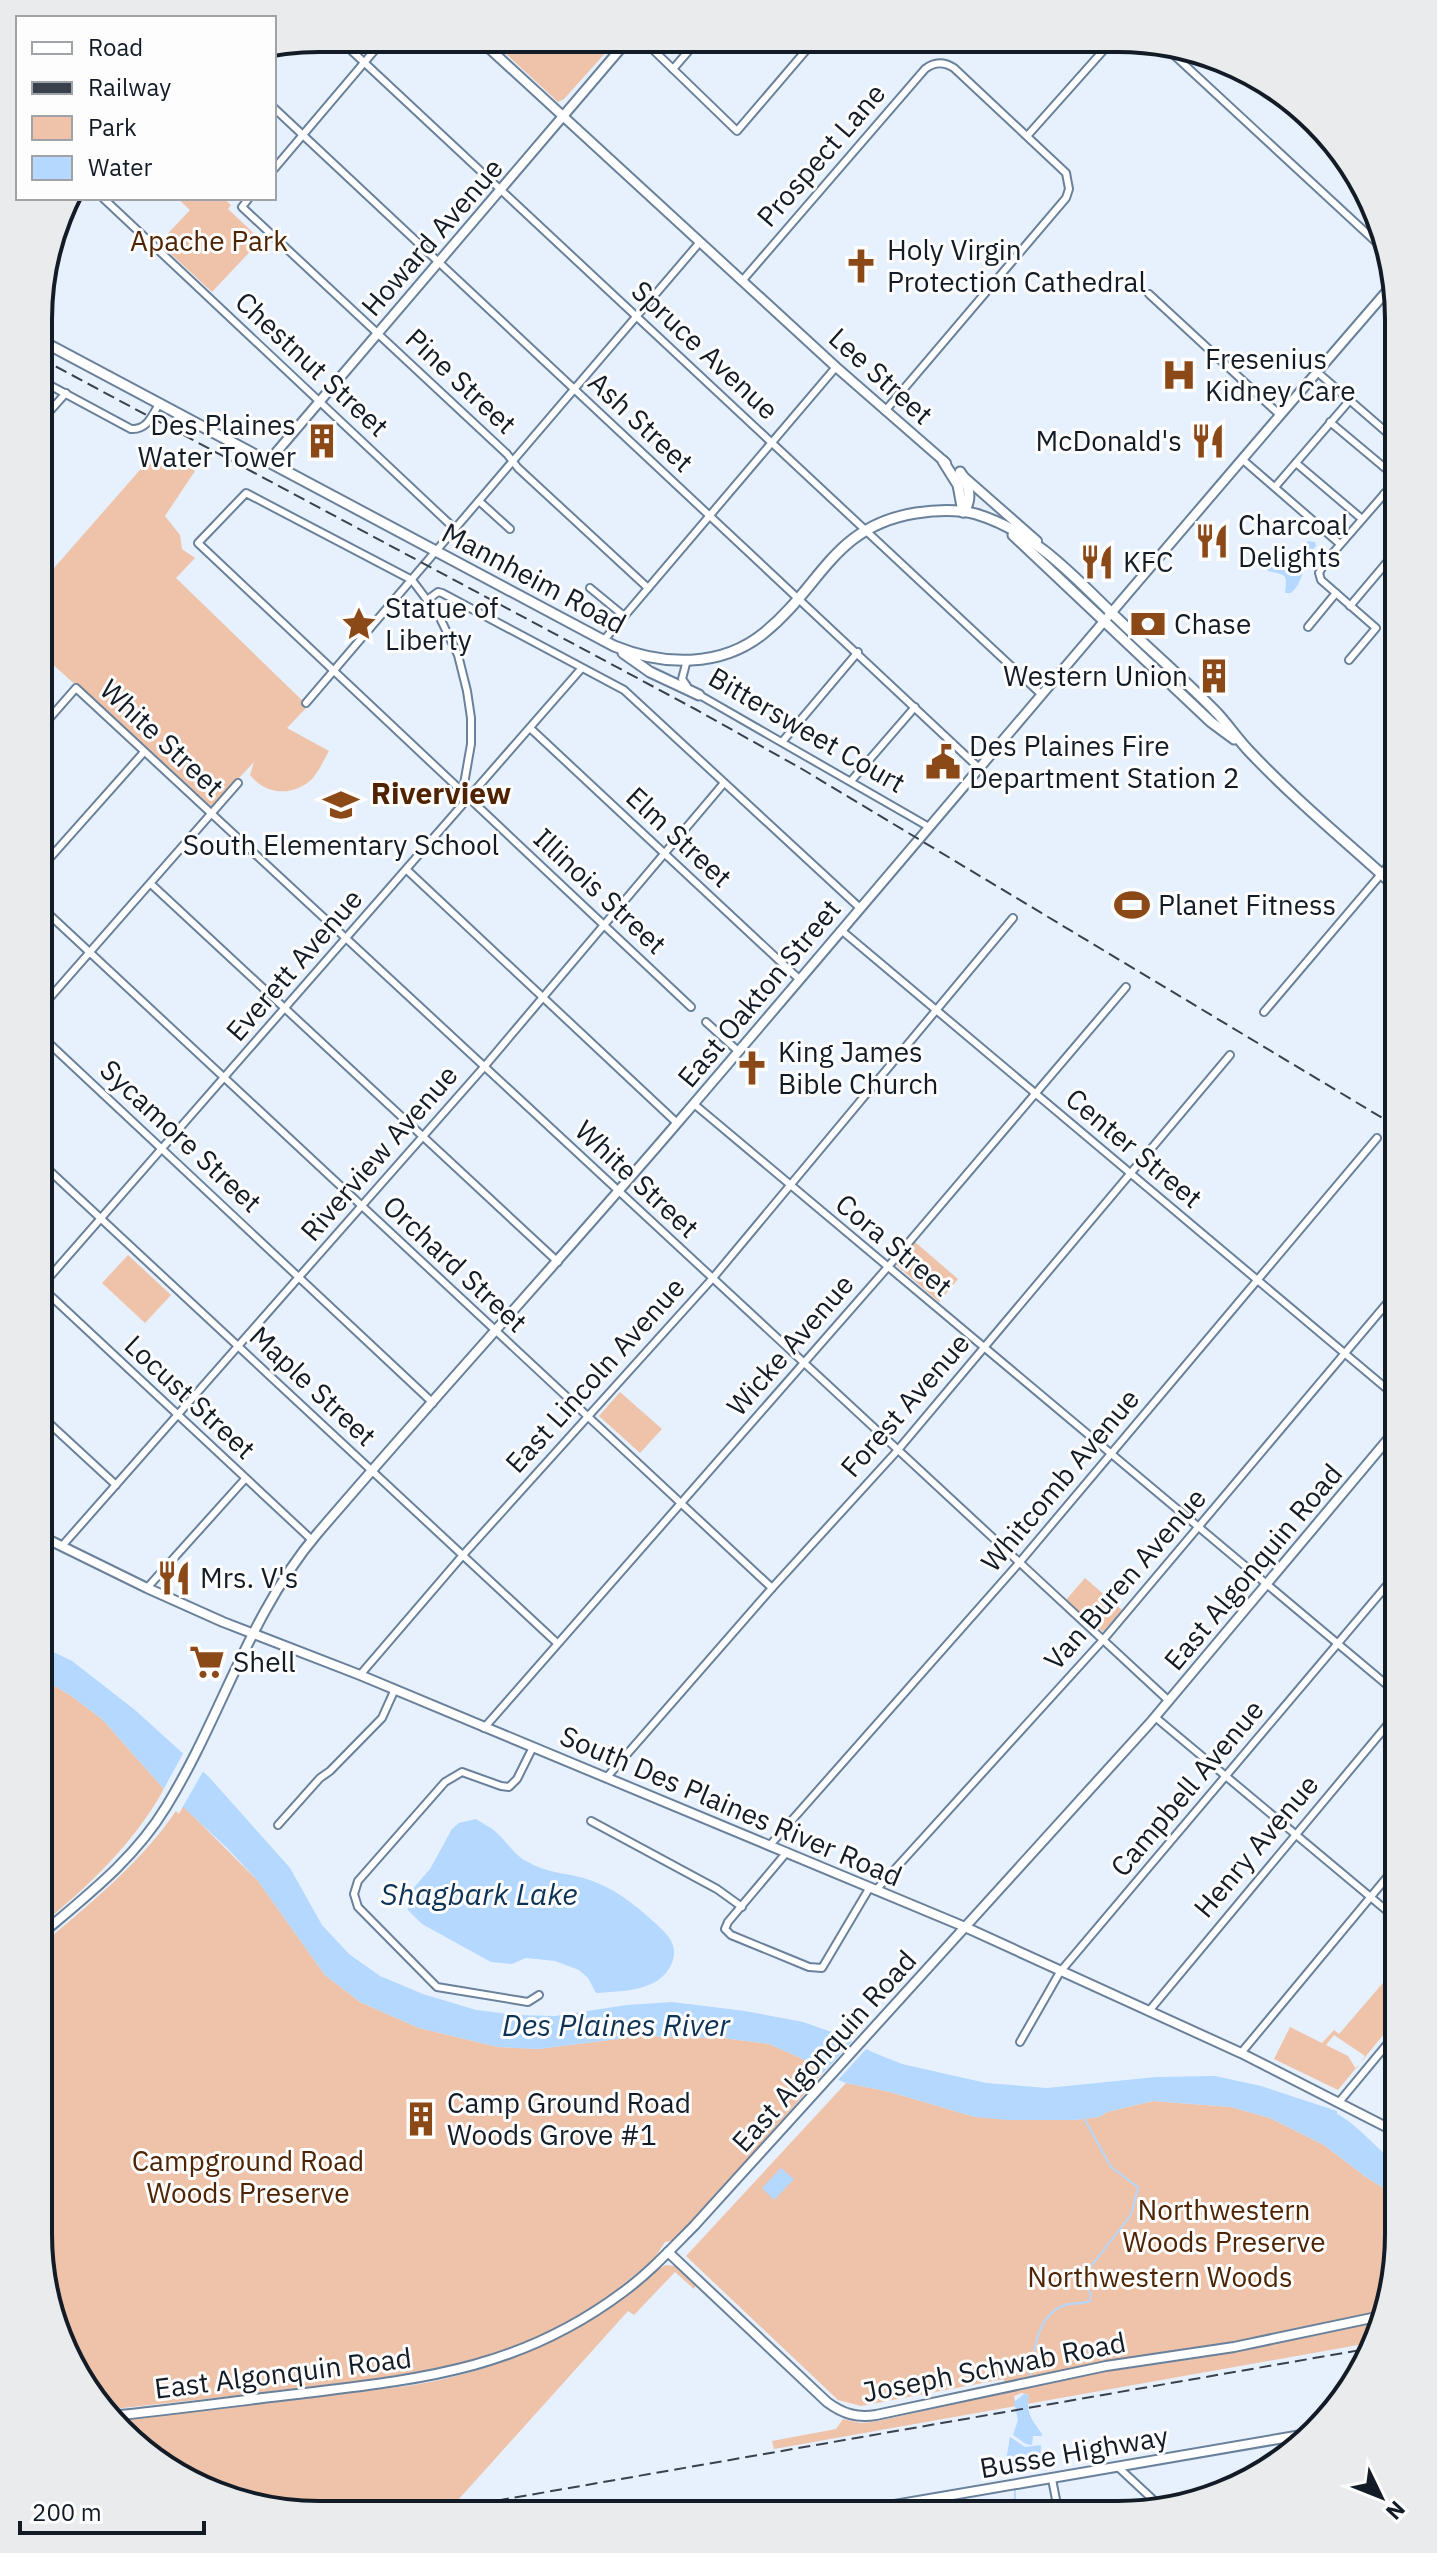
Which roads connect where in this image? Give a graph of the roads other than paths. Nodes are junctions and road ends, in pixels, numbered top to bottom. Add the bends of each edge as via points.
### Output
1 (353, 52) edge
2 (373, 52) edge
3 (493, 52) edge
4 (618, 52) edge
5 (655, 52) edge
6 (688, 52) edge
7 (805, 52) edge
8 (1102, 52) edge
9 (1179, 59) edge
10 (364, 63) junction
11 (673, 69) junction
12 (276, 110) edge
13 (564, 116) junction
14 (303, 135) junction
15 (1028, 135) junction
16 (276, 167) edge
17 (501, 189) junction
18 (105, 200) edge
19 (247, 200) edge
20 (1372, 239) edge
21 (700, 242) junction
22 (438, 263) junction
23 (742, 281) junction
24 (1149, 294) dead end
25 (1383, 295) edge
26 (636, 317) junction
27 (378, 334) junction
28 (52, 346) edge
29 (836, 367) junction
30 (1316, 371) junction
31 (52, 386) edge
32 (574, 389) junction
33 (66, 393) junction
34 (1350, 400) junction
35 (319, 402) junction
36 (159, 404) junction
37 (52, 409) edge
38 (885, 411) junction
39 (1280, 415) junction
40 (1330, 422) junction
41 (1385, 431) edge
42 (772, 442) junction
43 (1243, 460) junction
44 (943, 461) junction
45 (268, 462) junction
46 (513, 462) junction
47 (1296, 463) junction
48 (1385, 467) edge
49 (960, 472) junction
50 (1275, 487) junction
51 (1384, 494) edge
52 (479, 501) junction
53 (963, 512) junction
54 (710, 516) junction
55 (1362, 519) junction
56 (1002, 524) junction
57 (455, 529) junction
58 (510, 529) dead end
59 (865, 530) junction
60 (1340, 544) junction
61 (436, 551) junction
62 (1048, 551) junction
63 (1385, 565) edge
64 (412, 580) junction
65 (590, 588) dead end
66 (648, 588) junction
67 (1336, 593) junction
68 (797, 598) junction
69 (427, 600) junction
70 (1350, 606) junction
71 (1111, 613) junction
72 (624, 616) junction
73 (1104, 622) junction
74 (1308, 627) dead end
75 (604, 640) junction
76 (614, 646) junction
77 (858, 652) junction
78 (687, 660) junction
79 (1349, 660) dead end
80 (581, 669) junction
81 (334, 672) junction
82 (1041, 694) junction
83 (699, 695) junction
84 (306, 703) dead end
85 (915, 707) junction
86 (52, 715) edge
87 (530, 728) junction
88 (782, 742) junction
89 (1249, 751) junction
90 (144, 752) junction
91 (979, 768) junction
92 (851, 781) junction
93 (238, 783) dead end
94 (724, 783) junction
95 (469, 798) junction
96 (211, 813) junction
97 (929, 827) junction
98 (665, 854) junction
99 (52, 856) edge
100 (407, 870) junction
101 (1385, 870) edge
102 (1381, 874) junction
103 (1385, 877) edge
104 (151, 884) junction
105 (860, 908) junction
106 (52, 918) edge
107 (1013, 918) dead end
108 (604, 925) junction
109 (841, 930) junction
110 (346, 939) junction
111 (89, 953) junction
112 (799, 979) junction
113 (1126, 987) dead end
114 (52, 995) edge
115 (543, 998) junction
116 (691, 1007) dead end
117 (285, 1009) junction
118 (937, 1012) junction
119 (1264, 1012) dead end
120 (706, 1022) dead end
121 (52, 1046) edge
122 (738, 1051) junction
123 (1230, 1055) dead end
124 (484, 1067) junction
125 (224, 1079) junction
126 (1034, 1093) junction
127 (694, 1104) junction
128 (677, 1123) junction
129 (422, 1137) junction
130 (1377, 1138) dead end
131 (162, 1149) junction
132 (52, 1173) edge
133 (1130, 1174) junction
134 (789, 1186) junction
135 (618, 1192) junction
136 (361, 1207) junction
137 (101, 1219) junction
138 (558, 1262) junction
139 (887, 1268) junction
140 (52, 1274) edge
141 (299, 1277) junction
142 (712, 1279) junction
143 (1258, 1281) junction
144 (52, 1298) edge
145 (1384, 1306) edge
146 (495, 1332) junction
147 (238, 1346) junction
148 (983, 1348) junction
149 (1344, 1354) junction
150 (803, 1364) junction
151 (1384, 1387) edge
152 (433, 1403) junction
153 (178, 1415) junction
154 (588, 1417) junction
155 (52, 1426) edge
156 (1384, 1444) edge
157 (897, 1451) junction
158 (1111, 1454) junction
159 (373, 1471) junction
160 (245, 1479) junction
161 (116, 1485) junction
162 (681, 1502) junction
163 (1198, 1528) junction
164 (312, 1540) junction
165 (52, 1541) edge
166 (62, 1546) junction
167 (463, 1555) junction
168 (1019, 1563) junction
169 (1268, 1585) junction
170 (147, 1588) junction
171 (772, 1588) junction
172 (1384, 1589) edge
173 (251, 1634) junction
174 (1103, 1640) junction
175 (557, 1643) junction
176 (1338, 1644) junction
177 (360, 1675) junction
178 (1384, 1683) edge
179 (395, 1689) junction
180 (1169, 1701) junction
181 (1155, 1717) junction
182 (484, 1728) junction
183 (1384, 1728) edge
184 (533, 1747) junction
185 (607, 1777) junction
186 (1227, 1777) junction
187 (591, 1821) dead end
188 (278, 1825) dead end
189 (1294, 1834) junction
190 (770, 1845) junction
191 (787, 1852) junction
192 (1384, 1881) edge
193 (873, 1889) junction
194 (1371, 1897) junction
195 (742, 1907) junction
196 (1384, 1908) edge
197 (52, 1925) edge
198 (965, 1927) junction
199 (1060, 1972) junction
200 (539, 1995) dead end
201 (1149, 2011) junction
202 (1020, 2042) dead end
203 (1384, 2048) edge
204 (1241, 2053) junction
205 (1340, 2101) junction
206 (1384, 2125) edge
207 (668, 2252) junction
208 (1372, 2318) edge
209 (122, 2415) edge
210 (1292, 2437) edge
211 (1118, 2467) junction
212 (1052, 2479) junction
213 (1151, 2498) edge
214 (917, 2501) edge
215 (1056, 2501) edge

1 - 10 street, Spruce Avenue
2 - 10 street
3 - 13 main road, Lee Street
4 - 13 main road, Howard Avenue
5 - 11 street
6 - 11 street
7 - 11 street via 737,131
8 - 15 street
9 - 20 street
10 - 14 street
10 - 17 street, Spruce Avenue
12 - 14 street, Ash Street
13 - 17 main road, Howard Avenue
13 - 21 main road, Lee Street
14 - 16 street
14 - 22 street, Ash Street
15 - 23 street, Prospect Lane via 954,68 932,64
15 - 38 street via 1066,173 1066,198
17 - 22 main road, Howard Avenue
17 - 26 street, Spruce Avenue
18 - 35 street, Chestnut Street
19 - 27 street, Pine Street via 242,207
21 - 23 main road, Lee Street
21 - 26 street
22 - 27 main road, Howard Avenue
22 - 32 street, Ash Street
23 - 29 main road, Lee Street
24 - 39 street
25 - 30 main road, East Oakton Street
26 - 32 street
26 - 42 street, Spruce Avenue
27 - 35 main road, Howard Avenue
27 - 46 street, Pine Street
28 - 36 main road, Mannheim Road
29 - 38 main road, Lee Street
29 - 42 street
30 - 34 street
30 - 39 main road, East Oakton Street
31 - 33 street
32 - 46 street
32 - 54 street, Ash Street
33 - 36 street via 139,430
33 - 37 street
34 - 40 street
34 - 41 street
35 - 45 main road, Howard Avenue
35 - 57 street, Chestnut Street
36 - 45 main road, Mannheim Road
38 - 44 main road, Lee Street
39 - 43 main road, East Oakton Street
40 - 47 street
40 - 48 street
42 - 54 street
42 - 59 street, Spruce Avenue
43 - 50 street
43 - 71 main road, East Oakton Street
44 - 49 main road, Lee Street
44 - 53 main road via 958,485
45 - 61 main road, Mannheim Road
46 - 52 street
46 - 66 street, Pine Street
47 - 50 street
47 - 55 street
49 - 53 main road via 969,498
49 - 62 main road, Lee Street
50 - 60 street
51 - 55 street
52 - 57 street
52 - 58 street
53 - 56 main road, Mannheim Road
53 - 59 main road, Mannheim Road via 891,517
54 - 66 street
54 - 68 street, Ash Street
55 - 60 street
56 - 62 main road
56 - 73 main road, Lee Street
57 - 61 street
59 - 68 main road, Mannheim Road via 833,555
59 - 82 street, Spruce Avenue
60 - 67 street via 1319,573
61 - 64 street
61 - 75 main road, Mannheim Road
62 - 71 main road, Lee Street
63 - 70 street
64 - 69 street
64 - 81 street
64 - 81 street, Illinois Street via 246,493 198,543
65 - 72 street
66 - 72 street
67 - 70 street
67 - 74 street
68 - 77 street, Ash Street
68 - 78 main road, Mannheim Road via 753,641 713,658
69 - 80 street via 442,593
69 - 95 street via 464,673 471,718 464,784
70 - 79 street via 1376,628
71 - 73 main road, East Oakton Street
71 - 89 main road, Lee Street via 1218,714
72 - 75 street
73 - 82 main road, East Oakton Street
73 - 89 main road, Lee Street
75 - 76 main road, Mannheim Road
76 - 78 main road, Mannheim Road via 649,658
76 - 83 main road via 650,672
77 - 85 street, Ash Street
77 - 88 street
78 - 83 street, Bittersweet Court via 683,682
80 - 87 street, Everett Avenue
80 - 94 street via 624,690
81 - 84 street
81 - 95 street, Illinois Street
82 - 91 main road, East Oakton Street
83 - 88 street, Bittersweet Court
85 - 91 street, Ash Street
85 - 92 street
86 - 90 street, White Street via 76,688
87 - 95 street, Everett Avenue
87 - 98 street, Elm Street
88 - 92 street, Bittersweet Court
89 - 102 main road, Lee Street
90 - 96 street, White Street
90 - 99 street
91 - 97 main road, East Oakton Street
92 - 97 street, Bittersweet Court
93 - 96 street
94 - 98 street, Riverview Avenue
94 - 105 street
95 - 100 street, Everett Avenue
95 - 108 street, Illinois Street
96 - 104 street
96 - 110 street, White Street
97 - 105 main road, East Oakton Street
98 - 108 street, Riverview Avenue
98 - 112 street, Elm Street
100 - 110 street, Everett Avenue
100 - 115 street
101 - 102 street
102 - 103 main road, Lee Street
102 - 119 street
104 - 111 street
104 - 117 street
105 - 109 main road, East Oakton Street
106 - 111 street, Orchard Street
107 - 118 street, East Lincoln Avenue
108 - 115 street, Riverview Avenue
108 - 116 street, Illinois Street
109 - 112 main road, East Oakton Street
109 - 118 street, Center Street
110 - 117 street, Everett Avenue
110 - 124 street, White Street
111 - 114 street
111 - 125 street, Orchard Street
112 - 122 main road, East Oakton Street
113 - 126 street, Wicke Avenue
115 - 124 street, Riverview Avenue
115 - 128 street
117 - 125 street, Everett Avenue
117 - 129 street
118 - 126 street, Center Street
118 - 134 street, East Lincoln Avenue
120 - 122 street
121 - 131 street, Sycamore Street
122 - 127 main road, East Oakton Street
123 - 133 street, Forest Avenue
124 - 129 street, Riverview Avenue
124 - 135 street, White Street
125 - 131 street, Everett Avenue
125 - 136 street, Orchard Street
126 - 133 street, Center Street
126 - 139 street, Wicke Avenue
127 - 128 main road, East Oakton Street
127 - 134 street, Cora Street
128 - 135 main road, East Oakton Street
129 - 136 street, Riverview Avenue
129 - 138 street
130 - 143 street, Whitcomb Avenue
131 - 137 street, Everett Avenue
131 - 141 street, Sycamore Street
132 - 137 street, Maple Street
133 - 143 street, Center Street
133 - 148 street, Forest Avenue
134 - 139 street, Cora Street
134 - 142 street, East Lincoln Avenue
135 - 138 main road, East Oakton Street
135 - 142 street, White Street
136 - 141 street, Riverview Avenue
136 - 146 street, Orchard Street
137 - 140 street, Everett Avenue
137 - 147 street, Maple Street
138 - 146 main road, East Oakton Street
139 - 148 street, Cora Street
139 - 150 street, Wicke Avenue
141 - 147 street, Riverview Avenue
141 - 152 street, Sycamore Street
142 - 150 street, White Street
142 - 154 street, East Lincoln Avenue
143 - 149 street, Center Street
143 - 158 street, Whitcomb Avenue
144 - 153 street, Locust Street
145 - 149 street, Van Buren Avenue
146 - 152 main road, East Oakton Street
146 - 154 street, Orchard Street
147 - 153 street, Riverview Avenue
147 - 159 street, Maple Street
148 - 157 street, Forest Avenue
148 - 158 street, Cora Street
149 - 151 street, Center Street
149 - 163 street, Van Buren Avenue
150 - 157 street, White Street
150 - 162 street, Wicke Avenue
152 - 159 main road, East Oakton Street
153 - 160 street, Locust Street
153 - 161 street, Riverview Avenue
154 - 162 street, Orchard Street
154 - 167 street, East Lincoln Avenue
155 - 161 street
156 - 169 main road, East Algonquin Road
157 - 168 street, White Street
157 - 171 street, Forest Avenue
158 - 163 street, Cora Street
158 - 168 street, Whitcomb Avenue
159 - 164 main road, East Oakton Street
159 - 167 street, Maple Street
160 - 164 street, Locust Street
160 - 170 street
161 - 166 street, Riverview Avenue
162 - 171 street, Orchard Street
162 - 175 street, Wicke Avenue
163 - 169 street, Cora Street
163 - 174 street, Van Buren Avenue
164 - 173 main road, East Oakton Street
165 - 166 main road, South Des Plaines River Road
166 - 170 main road, South Des Plaines River Road
167 - 175 street, Maple Street
167 - 177 street, East Lincoln Avenue
168 - 174 street, White Street
168 - 190 street, Whitcomb Avenue
169 - 176 street, Cora Street
169 - 180 main road, East Algonquin Road
170 - 173 main road, South Des Plaines River Road
171 - 185 street, Forest Avenue
172 - 176 street, Campbell Avenue
173 - 177 main road, South Des Plaines River Road
173 - 197 main road, East Oakton Street via 168,1804 125,1860
174 - 180 street, White Street
174 - 193 street, Van Buren Avenue
175 - 182 street, Wicke Avenue
176 - 178 street, Cora Street
176 - 186 street, Campbell Avenue
177 - 179 main road, South Des Plaines River Road
179 - 182 main road, South Des Plaines River Road
179 - 188 street via 382,1718
180 - 181 main road, East Algonquin Road
181 - 186 street
181 - 198 main road, East Algonquin Road
182 - 184 main road, South Des Plaines River Road
183 - 189 street, Henry Avenue
184 - 185 main road, South Des Plaines River Road
184 - 200 street via 509,1787 462,1772 445,1782 358,1881 354,1894 358,1907 437,1987 528,2002
185 - 190 main road, South Des Plaines River Road
186 - 189 street
186 - 199 street, Campbell Avenue
187 - 195 street
189 - 194 street
189 - 201 street, Henry Avenue
190 - 191 main road, South Des Plaines River Road
191 - 193 main road, South Des Plaines River Road
191 - 195 street
192 - 194 street
193 - 195 street, Van Buren Avenue via 822,1968 728,1933 726,1925
193 - 198 main road, South Des Plaines River Road
194 - 196 street
194 - 204 street
198 - 199 main road, South Des Plaines River Road
198 - 207 main road, East Algonquin Road
199 - 201 main road, South Des Plaines River Road
199 - 202 street, Campbell Avenue
201 - 204 main road, South Des Plaines River Road
203 - 205 street
204 - 205 main road, South Des Plaines River Road
205 - 206 main road, South Des Plaines River Road
207 - 208 main road, Joseph Schwab Road via 827,2402 855,2416
207 - 209 main road, East Algonquin Road via 596,2311 500,2359 402,2381
210 - 211 main road, Busse Highway
211 - 212 main road, Busse Highway
211 - 213 street
212 - 214 main road, Busse Highway
212 - 215 street

